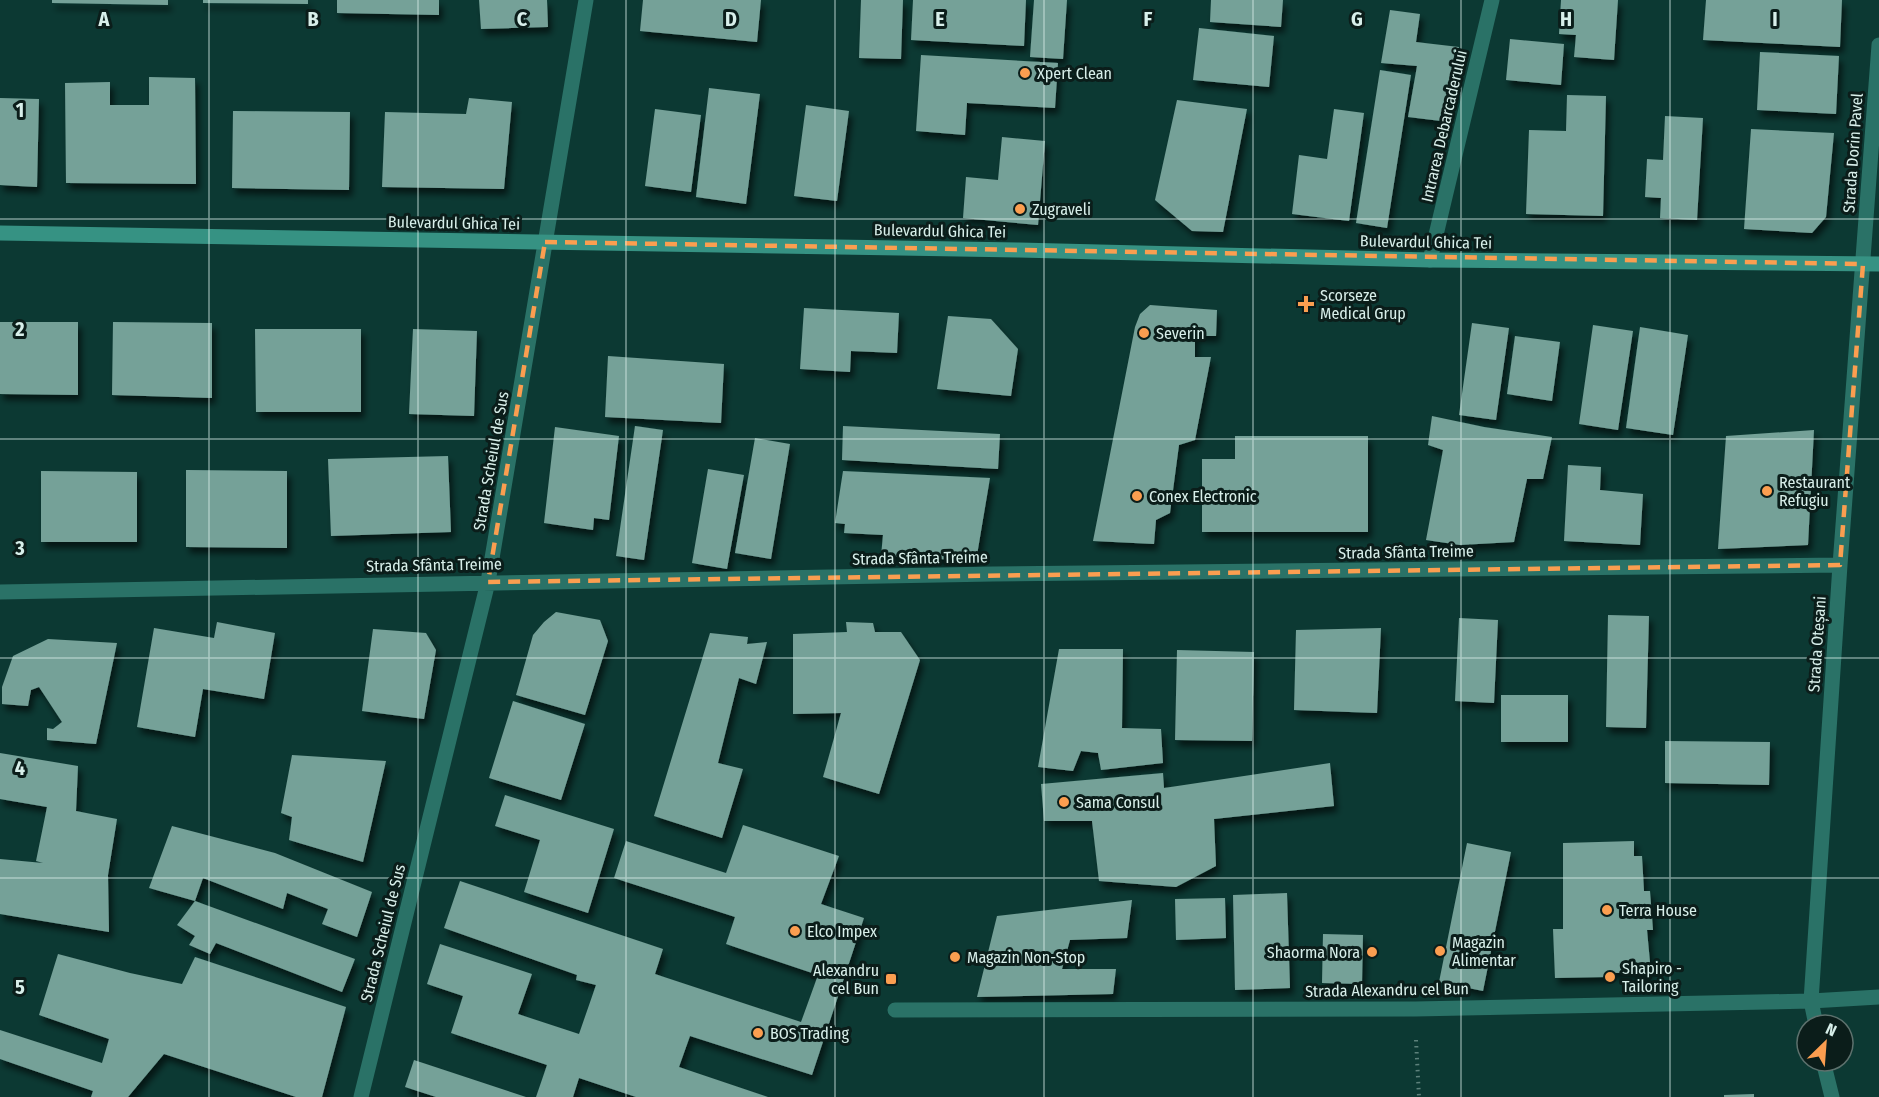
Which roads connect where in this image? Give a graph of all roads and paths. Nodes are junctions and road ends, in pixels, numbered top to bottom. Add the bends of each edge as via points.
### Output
1 (586, 0) edge
2 (1492, 0) edge
3 (1879, 45) edge
4 (0, 233) edge
5 (545, 242) junction
6 (1430, 260) junction
7 (1863, 264) junction
8 (1879, 264) edge
9 (1840, 565) junction
10 (488, 582) junction
11 (0, 592) edge
12 (1879, 998) edge
13 (1811, 1001) junction
14 (1415, 1009) junction
15 (896, 1011) dead end
16 (1814, 1013) edge
17 (1826, 1073) edge
18 (361, 1097) edge
19 (1419, 1097) edge
20 (1832, 1097) edge

1 - 5 street, Strada Scheiul de Sus
2 - 6 street, Intrarea Debarcaderului
3 - 7 street, Strada Dorin Pavel
4 - 5 street, Bulevardul Ghica Tei
5 - 6 street, Bulevardul Ghica Tei
5 - 10 street, Strada Scheiul de Sus
6 - 7 street, Bulevardul Ghica Tei
7 - 8 street, Bulevardul Ghica Tei
7 - 9 street, Strada Oteșani
9 - 10 street, Strada Sfânta Treime
9 - 13 street, Strada Oteșani
10 - 11 street, Strada Sfânta Treime
10 - 18 street, Strada Scheiul de Sus
12 - 13 street, Strada Alexandru cel Bun
13 - 14 street, Strada Alexandru cel Bun
13 - 16 street, Strada Oteșani
14 - 15 street, Strada Alexandru cel Bun
14 - 19 path
17 - 20 street

